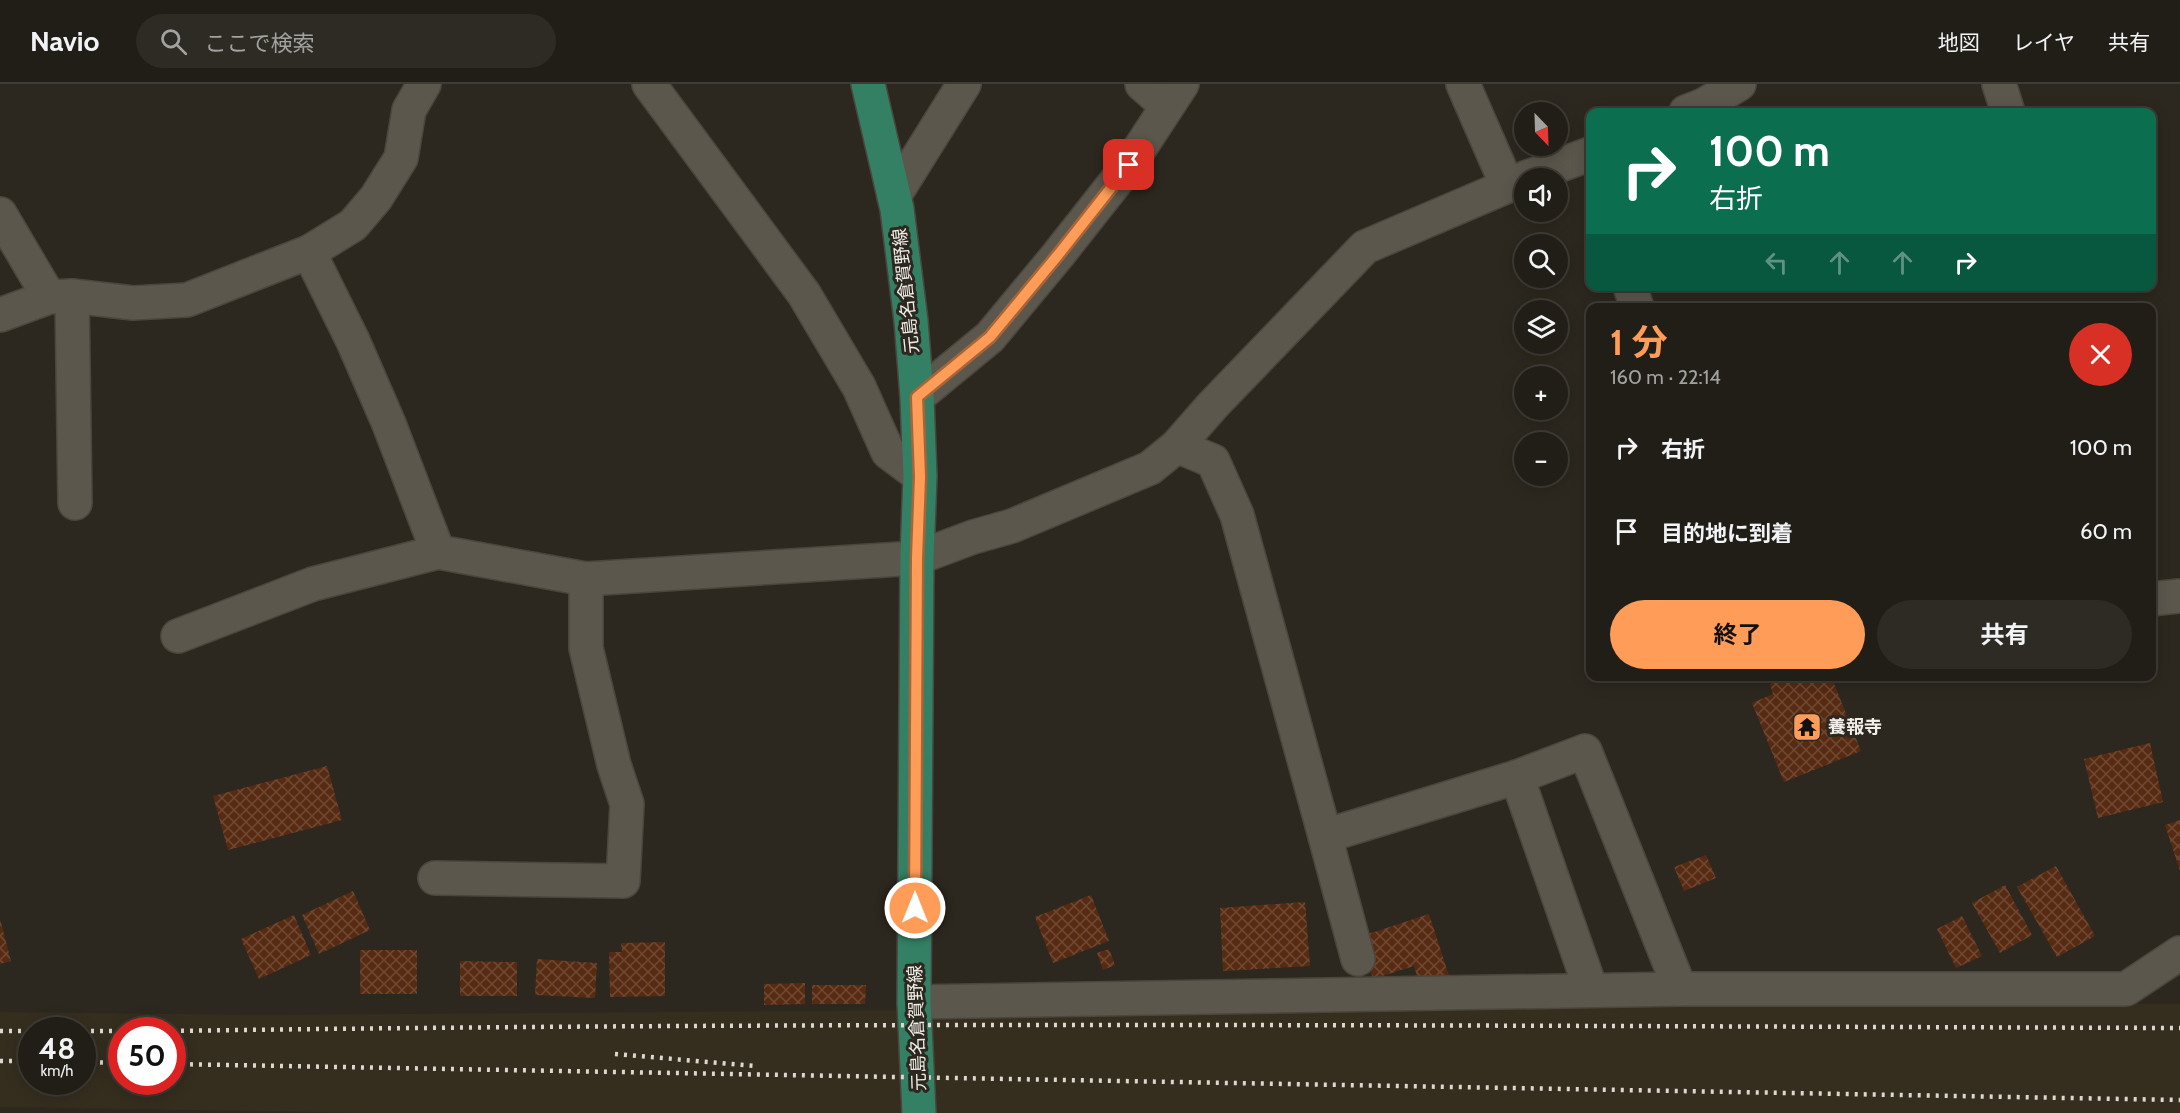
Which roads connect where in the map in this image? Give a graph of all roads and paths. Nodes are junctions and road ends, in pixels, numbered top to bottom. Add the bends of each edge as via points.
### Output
1 (424, 84) edge
2 (650, 84) edge
3 (868, 84) edge
4 (964, 84) edge
5 (1142, 84) edge
6 (1463, 84) edge
7 (1739, 84) edge
8 (1999, 84) edge
9 (1175, 95) edge
10 (1695, 100) edge
11 (2006, 108) edge
12 (1586, 159) edge
13 (1559, 168) edge
14 (1514, 172) edge
15 (1514, 183) edge
16 (894, 195) junction
17 (0, 214) edge
18 (309, 252) junction
19 (60, 296) junction
20 (0, 315) edge
21 (917, 397) junction
22 (1177, 446) junction
23 (920, 477) junction
24 (75, 503) dead end
25 (438, 552) junction
26 (917, 558) junction
27 (586, 579) junction
28 (2180, 596) edge
29 (2156, 599) edge
30 (178, 636) dead end
31 (1517, 777) junction
32 (1325, 836) junction
33 (435, 878) dead end
34 (2180, 953) edge
35 (1358, 959) dead end
36 (1680, 989) junction
37 (1592, 990) junction
38 (914, 1002) junction
39 (919, 1113) edge

1 - 18 street via 408,110 401,158 376,198 353,225
2 - 23 street via 804,294 859,387 888,452
3 - 16 main road, 元島名倉賀野線
4 - 16 street
5 - 9 street
6 - 14 street
7 - 10 street
8 - 11 street
9 - 21 street via 1129,165 990,337
12 - 13 street
15 - 22 street via 1365,247
16 - 21 main road, 元島名倉賀野線
17 - 19 street
18 - 19 street via 187,300 133,303
18 - 25 street via 389,424
19 - 20 street
19 - 24 street
21 - 23 main road, 元島名倉賀野線
22 - 26 street via 1150,468 1012,525
22 - 32 street via 1213,461 1237,515
23 - 26 main road, 元島名倉賀野線
25 - 27 street
25 - 30 street via 313,584
26 - 27 street
26 - 38 main road, 元島名倉賀野線
27 - 33 street via 586,648 627,804 623,881
28 - 29 street
31 - 32 street
31 - 36 street via 1585,751
31 - 37 street
32 - 35 street
34 - 36 street via 2126,989
36 - 37 street
37 - 38 street
38 - 39 main road, 元島名倉賀野線

